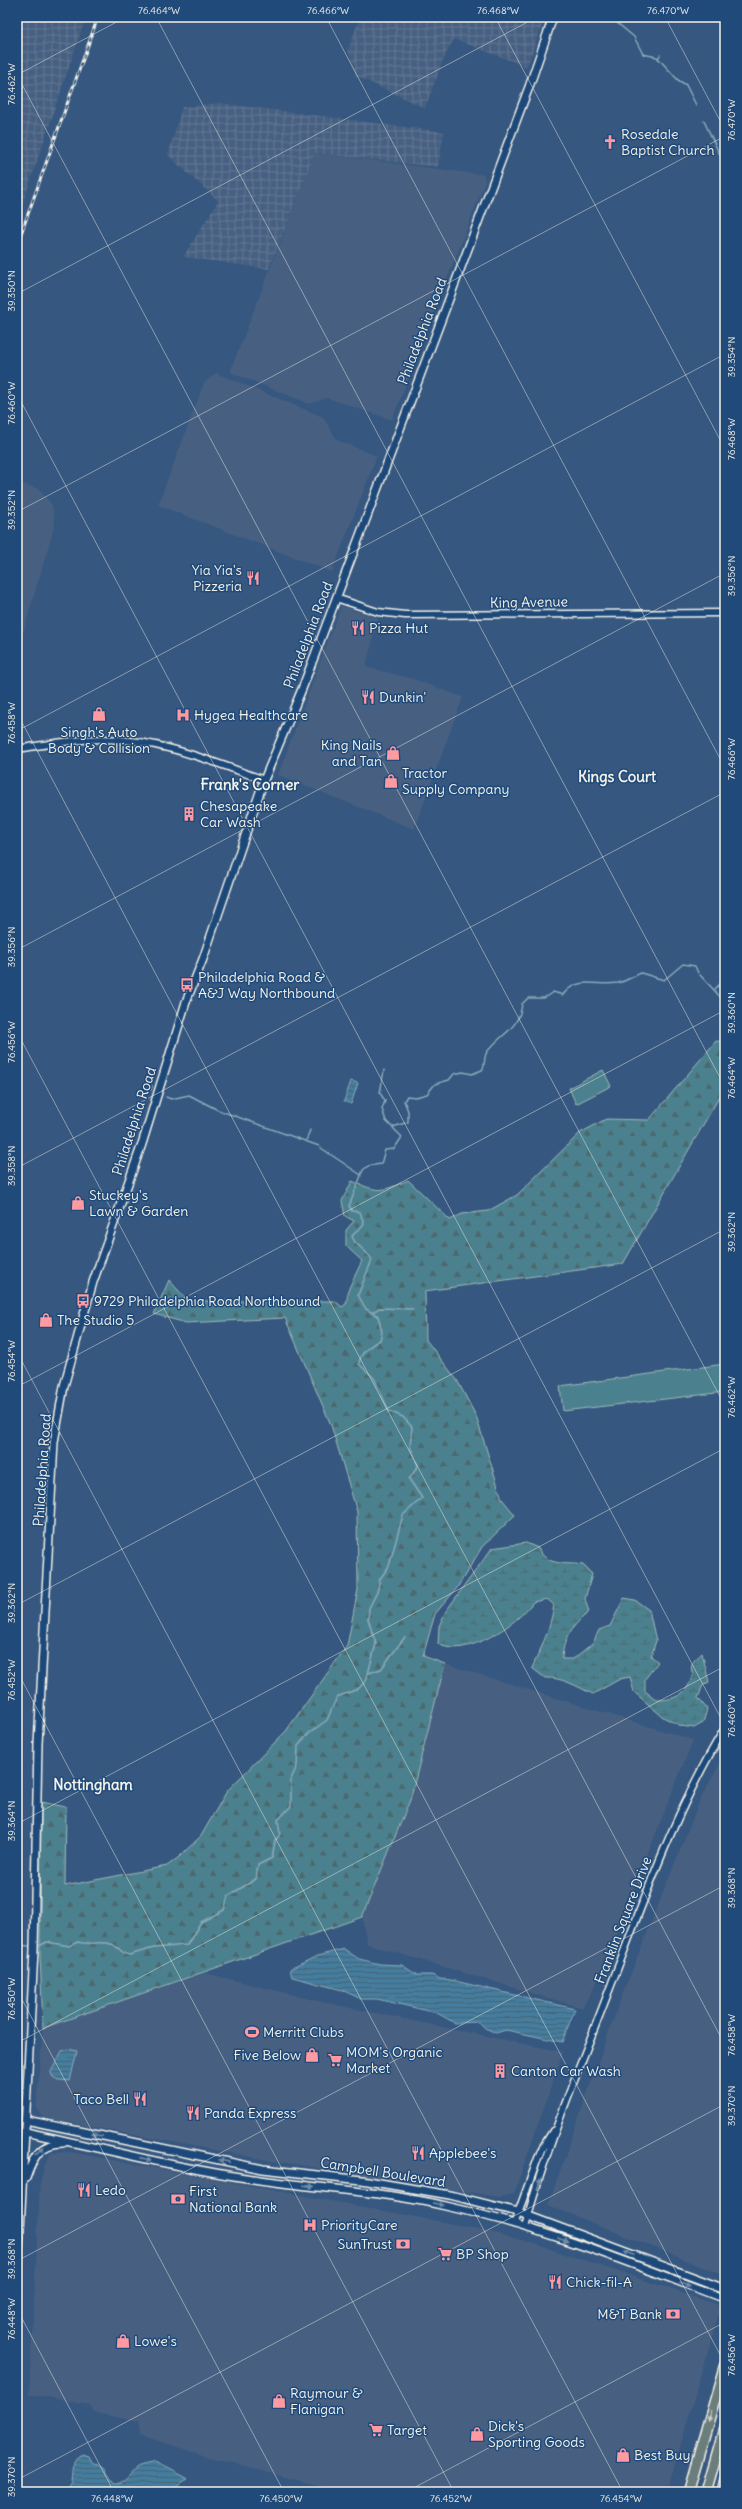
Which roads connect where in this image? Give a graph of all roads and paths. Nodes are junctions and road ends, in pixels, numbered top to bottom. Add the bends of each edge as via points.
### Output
1 (553, 17) edge
2 (336, 598) junction
3 (725, 613) edge
4 (17, 748) edge
5 (264, 780) junction
6 (725, 1728) edge
7 (26, 2120) junction
8 (556, 2126) junction
9 (26, 2132) junction
10 (76, 2143) junction
11 (23, 2186) junction
12 (518, 2212) junction
13 (528, 2215) junction
14 (514, 2224) junction
15 (525, 2227) junction
16 (17, 2290) edge
17 (725, 2290) edge
18 (725, 2299) edge
19 (725, 2365) edge
20 (725, 2425) edge
21 (725, 2479) edge
22 (688, 2492) edge
23 (706, 2492) edge
24 (722, 2492) edge

1 - 2 main road, Philadelphia Road via 529,87
2 - 3 street, King Avenue via 378,612 405,615
2 - 5 main road, Philadelphia Road
4 - 5 street via 72,740 136,741 183,751
5 - 7 main road, Philadelphia Road via 186,1002 142,1144 93,1282 57,1418 36,1779 34,1950
6 - 8 street, Franklin Square Drive via 699,1773 666,1842
7 - 9 main road, Philadelphia Road
12 -> 7 main road, Campbell Boulevard via 450,2195 362,2180 263,2169
8 - 12 street, Franklin Square Drive via 541,2150
13 -> 8 street, Franklin Square Drive
9 - 10 main road, Campbell Boulevard
9 - 11 main road, Philadelphia Road
11 -> 10 main road via 38,2150 53,2143
10 -> 14 main road, Campbell Boulevard via 178,2166 261,2180 393,2196 451,2207
11 - 16 main road, Philadelphia Road
12 - 13 main road, Campbell Boulevard
12 - 14 street, Franklin Square Drive
13 - 15 street, Franklin Square Drive
17 -> 13 main road, Campbell Boulevard
14 - 15 main road, Campbell Boulevard
15 -> 18 main road, Campbell Boulevard
19 -> 22 highway
20 - 23 highway
21 - 24 highway

